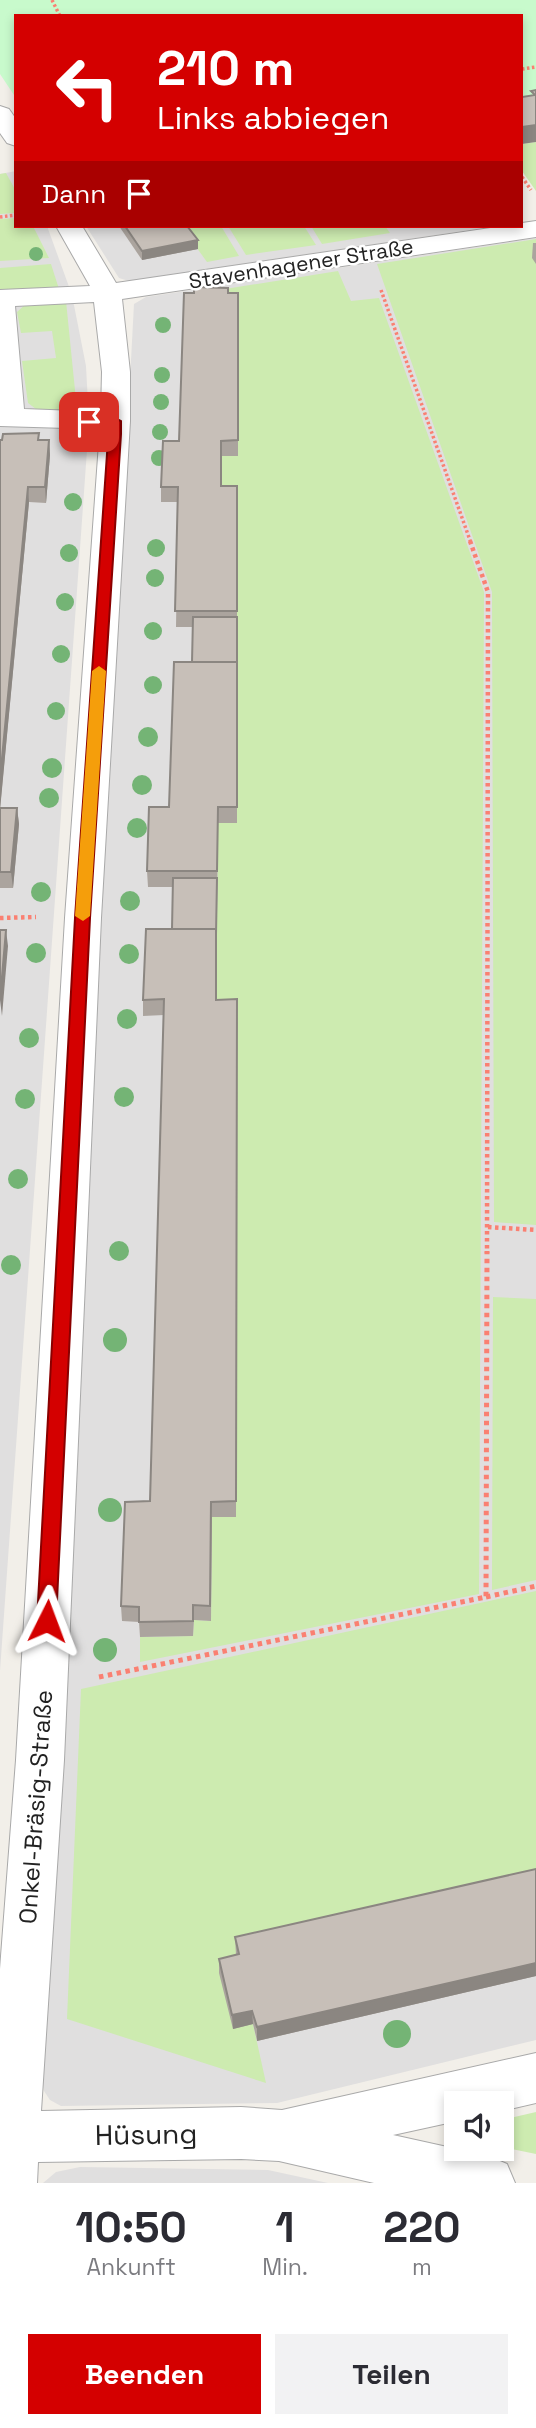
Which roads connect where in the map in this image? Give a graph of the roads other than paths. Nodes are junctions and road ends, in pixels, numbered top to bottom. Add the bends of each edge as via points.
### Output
1 (0, 114) edge
2 (14, 135) edge
3 (70, 228) edge
4 (536, 229) edge
5 (107, 293) junction
6 (0, 298) edge
7 (5, 417) edge
8 (115, 421) junction
9 (536, 2078) edge
10 (279, 2135) junction
11 (12, 2160) edge
12 (488, 2183) edge

1 - 2 street
3 - 5 street, Onkel-Bräsig-Straße
4 - 5 street, Stavenhagener Straße
5 - 6 street, Stavenhagener Straße
5 - 8 street, Onkel-Bräsig-Straße via 116,372
6 - 7 street
7 - 8 street
8 - 11 street, Onkel-Bräsig-Straße
9 - 10 street, Hüsung
10 - 11 street, Hüsung via 241,2133
10 - 12 street, Hüsung

